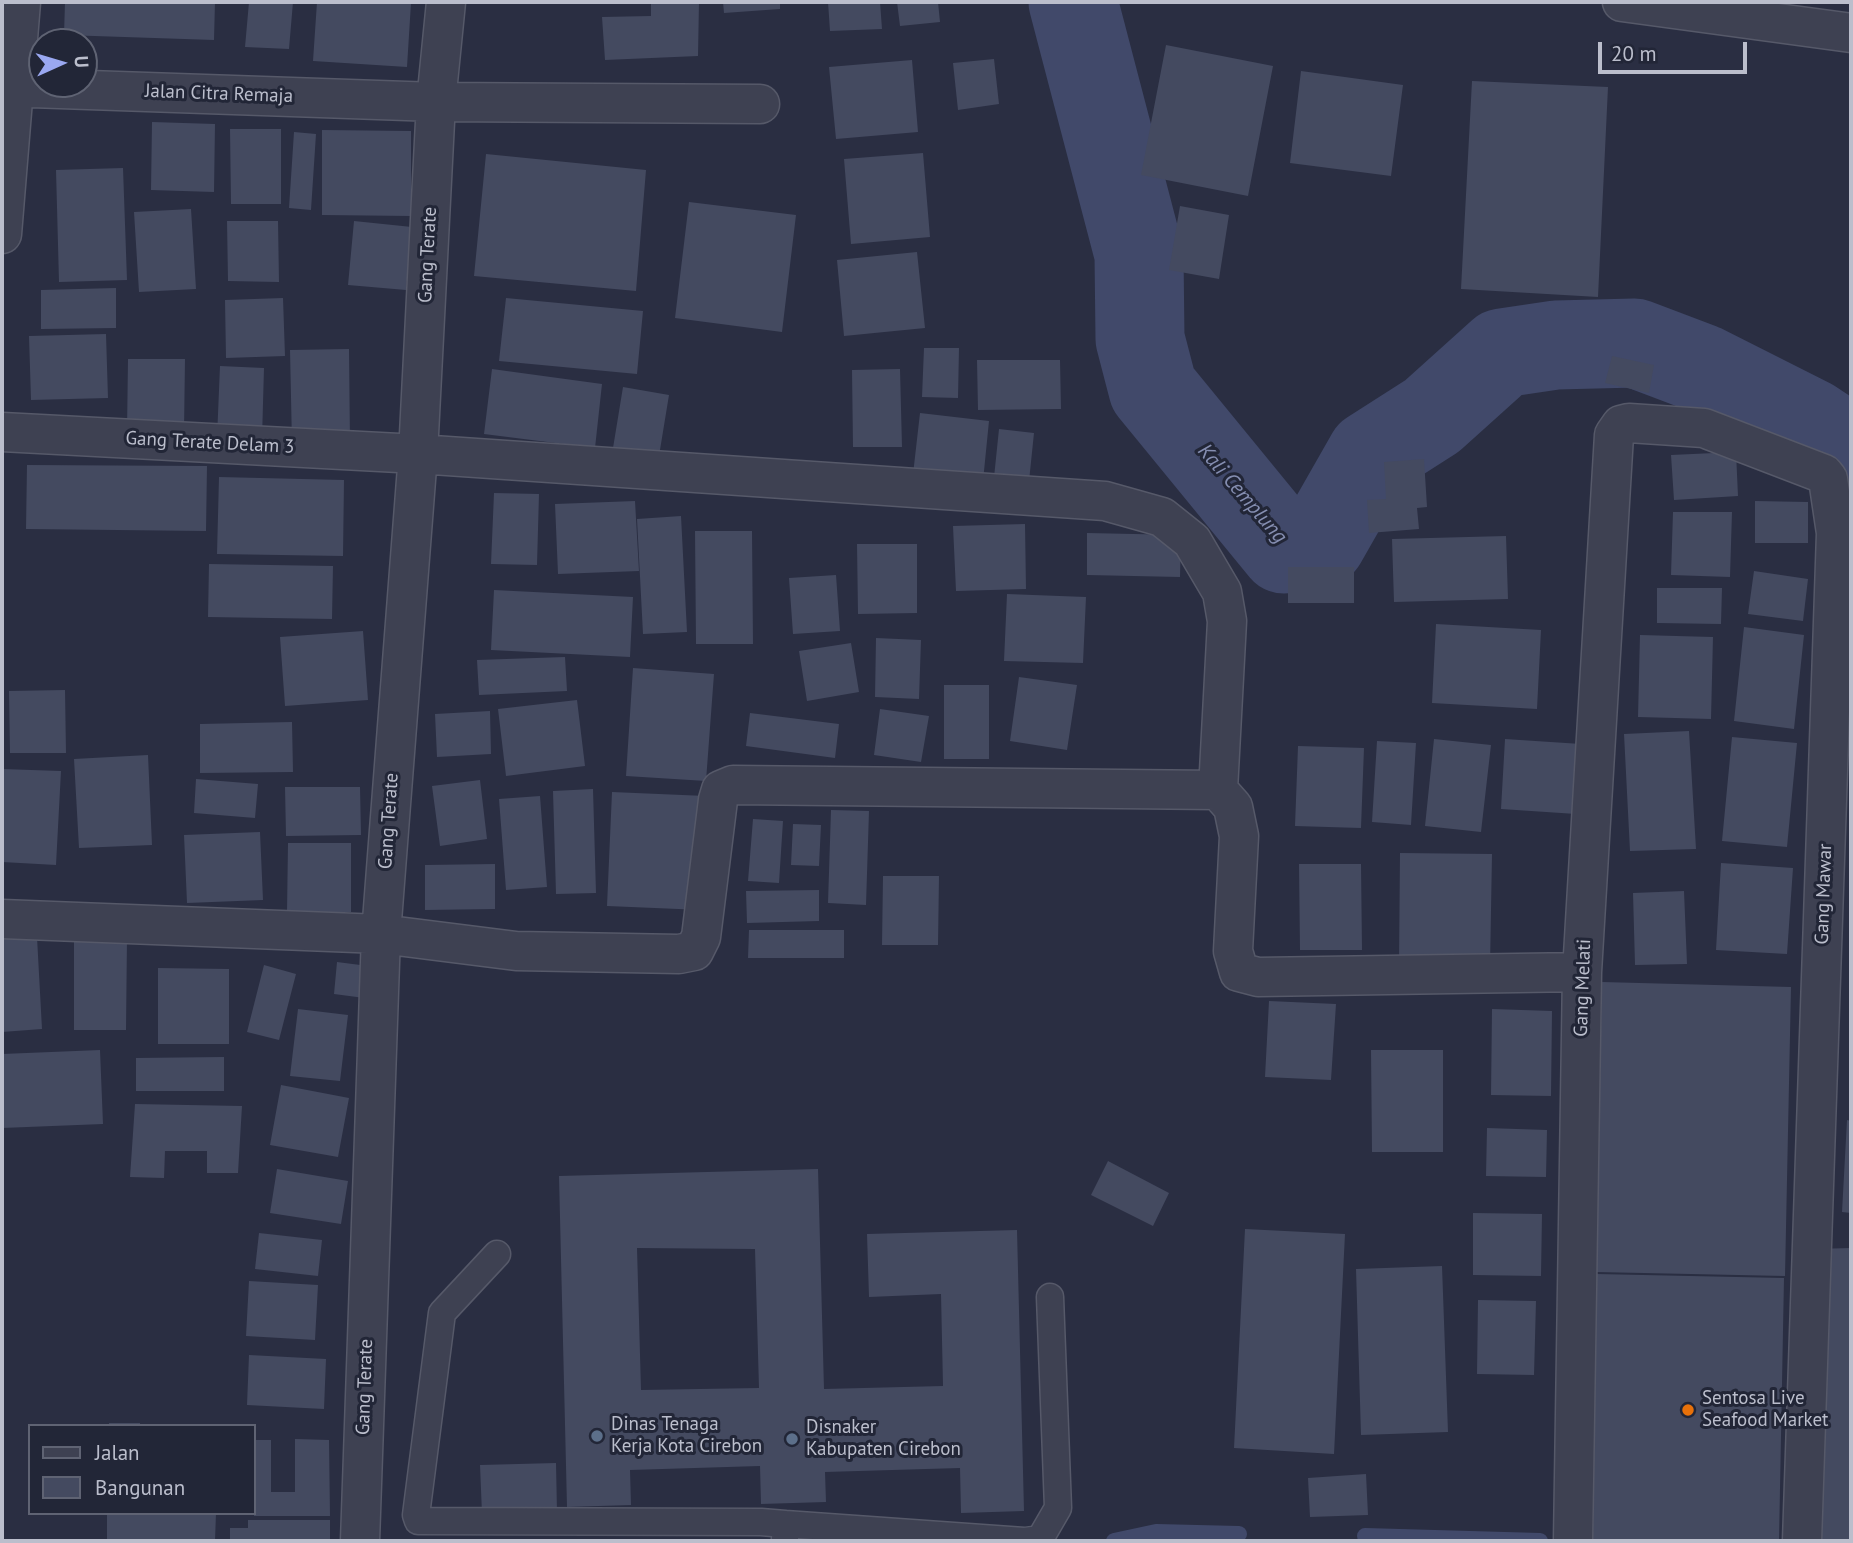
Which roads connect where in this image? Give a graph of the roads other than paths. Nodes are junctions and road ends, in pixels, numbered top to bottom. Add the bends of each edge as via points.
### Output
1 (21, 2) edge
2 (446, 2) edge
3 (1622, 2) edge
4 (1851, 33) edge
5 (9, 87) edge
6 (436, 102) junction
7 (760, 104) dead end
8 (2, 234) edge
9 (2, 432) edge
10 (1614, 435) joint
11 (418, 454) junction
12 (1218, 790) junction
13 (2, 919) edge
14 (381, 934) junction
15 (1582, 972) junction
16 (497, 1254) dead end
17 (1049, 1297) dead end
18 (785, 1533) edge
19 (360, 1541) edge
20 (1024, 1541) edge
21 (1573, 1541) edge
22 (1802, 1541) edge

1 - 5 street
2 - 6 street, Gang Terate
3 - 4 street
5 - 6 street, Jalan Citra Remaja
5 - 8 street
6 - 7 street, Jalan Citra Remaja
6 - 11 street, Gang Terate
9 - 11 street, Gang Terate Delam 3
10 - 15 street, Gang Melati
10 - 22 street, Gang Mawar via 1625,423 1702,428 1828,479 1836,533
11 - 12 street, Gang Terate Delam 3 via 1105,501 1162,517 1192,541 1222,592 1227,621
11 - 14 street, Gang Terate
12 - 14 street via 733,785 721,790 718,800 701,937 694,951 516,951
12 - 15 street via 1233,807 1239,836 1233,951 1239,972 1258,977
13 - 14 street
14 - 19 street, Gang Terate
15 - 21 street, Gang Melati
16 - 18 lane via 442,1313 415,1515 418,1521
17 - 20 lane via 1058,1508 1040,1539
18 - 20 lane

